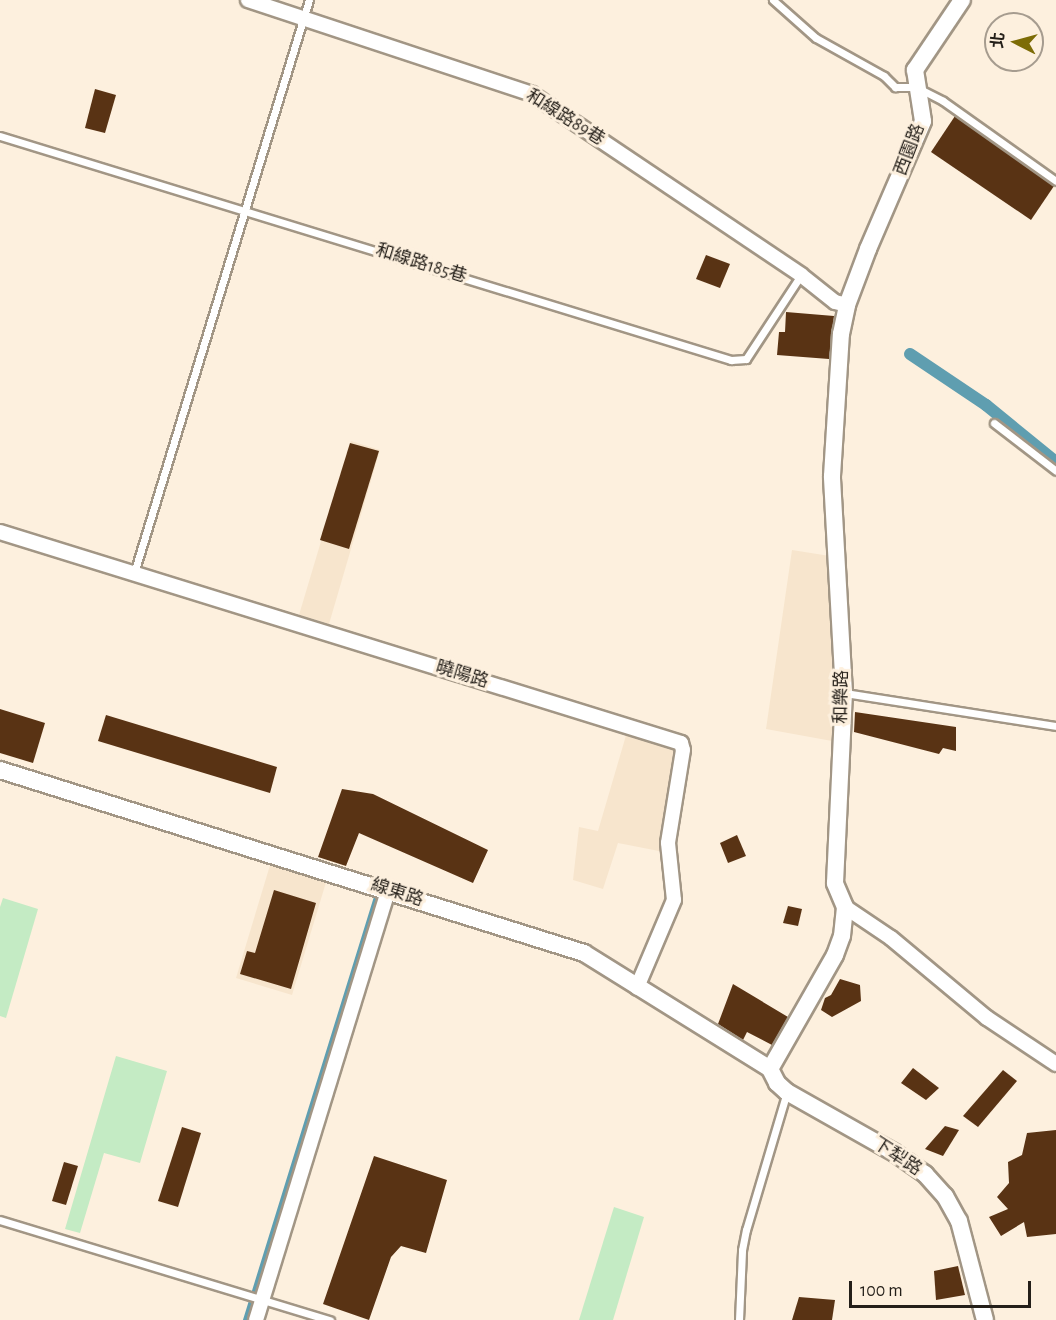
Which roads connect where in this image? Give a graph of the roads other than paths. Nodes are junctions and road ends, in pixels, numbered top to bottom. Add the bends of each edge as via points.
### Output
1 (248, 0) edge
2 (309, 0) edge
3 (773, 0) edge
4 (962, 0) edge
5 (303, 19) junction
6 (916, 87) junction
7 (0, 136) edge
8 (1056, 181) edge
9 (246, 210) junction
10 (801, 275) junction
11 (847, 305) junction
12 (994, 423) dead end
13 (1056, 471) edge
14 (0, 532) edge
15 (134, 573) junction
16 (844, 693) junction
17 (1056, 726) edge
18 (0, 770) edge
19 (388, 890) junction
20 (845, 907) junction
21 (637, 987) junction
22 (1056, 1064) edge
23 (770, 1069) junction
24 (787, 1092) junction
25 (0, 1220) edge
26 (262, 1299) junction
27 (256, 1320) edge
28 (330, 1320) edge
29 (739, 1320) edge
30 (985, 1320) edge

1 - 5 street, 和線路89巷
2 - 5 lane
3 - 6 lane via 816,38 884,76 895,87
4 - 6 street, 西園路 via 915,70
5 - 9 lane
5 - 10 street, 和線路89巷 via 532,94
6 - 8 lane via 943,101
6 - 11 street, 西園路 via 923,121
7 - 9 lane, 和線路185巷
9 - 10 lane, 和線路185巷 via 731,360 746,359
9 - 15 lane
10 - 11 street, 和線路89巷 via 835,302
11 - 16 street, 和樂路 via 841,334 832,476
12 - 13 lane
14 - 15 street, 曉陽路
15 - 21 street, 曉陽路 via 681,743 682,761 668,843 674,900
16 - 17 lane
16 - 20 street, 和樂路 via 836,883
18 - 19 street, 線東路
19 - 21 street, 線東路 via 584,953
19 - 26 street
20 - 22 street via 891,938 987,1018
20 - 23 street, 和樂路 via 835,956
21 - 23 street, 線東路
23 - 24 street, 下犁路
24 - 29 lane via 746,1230
24 - 30 street, 下犁路 via 894,1153 925,1174 945,1196 959,1221
25 - 26 lane
26 - 27 street
26 - 28 lane

